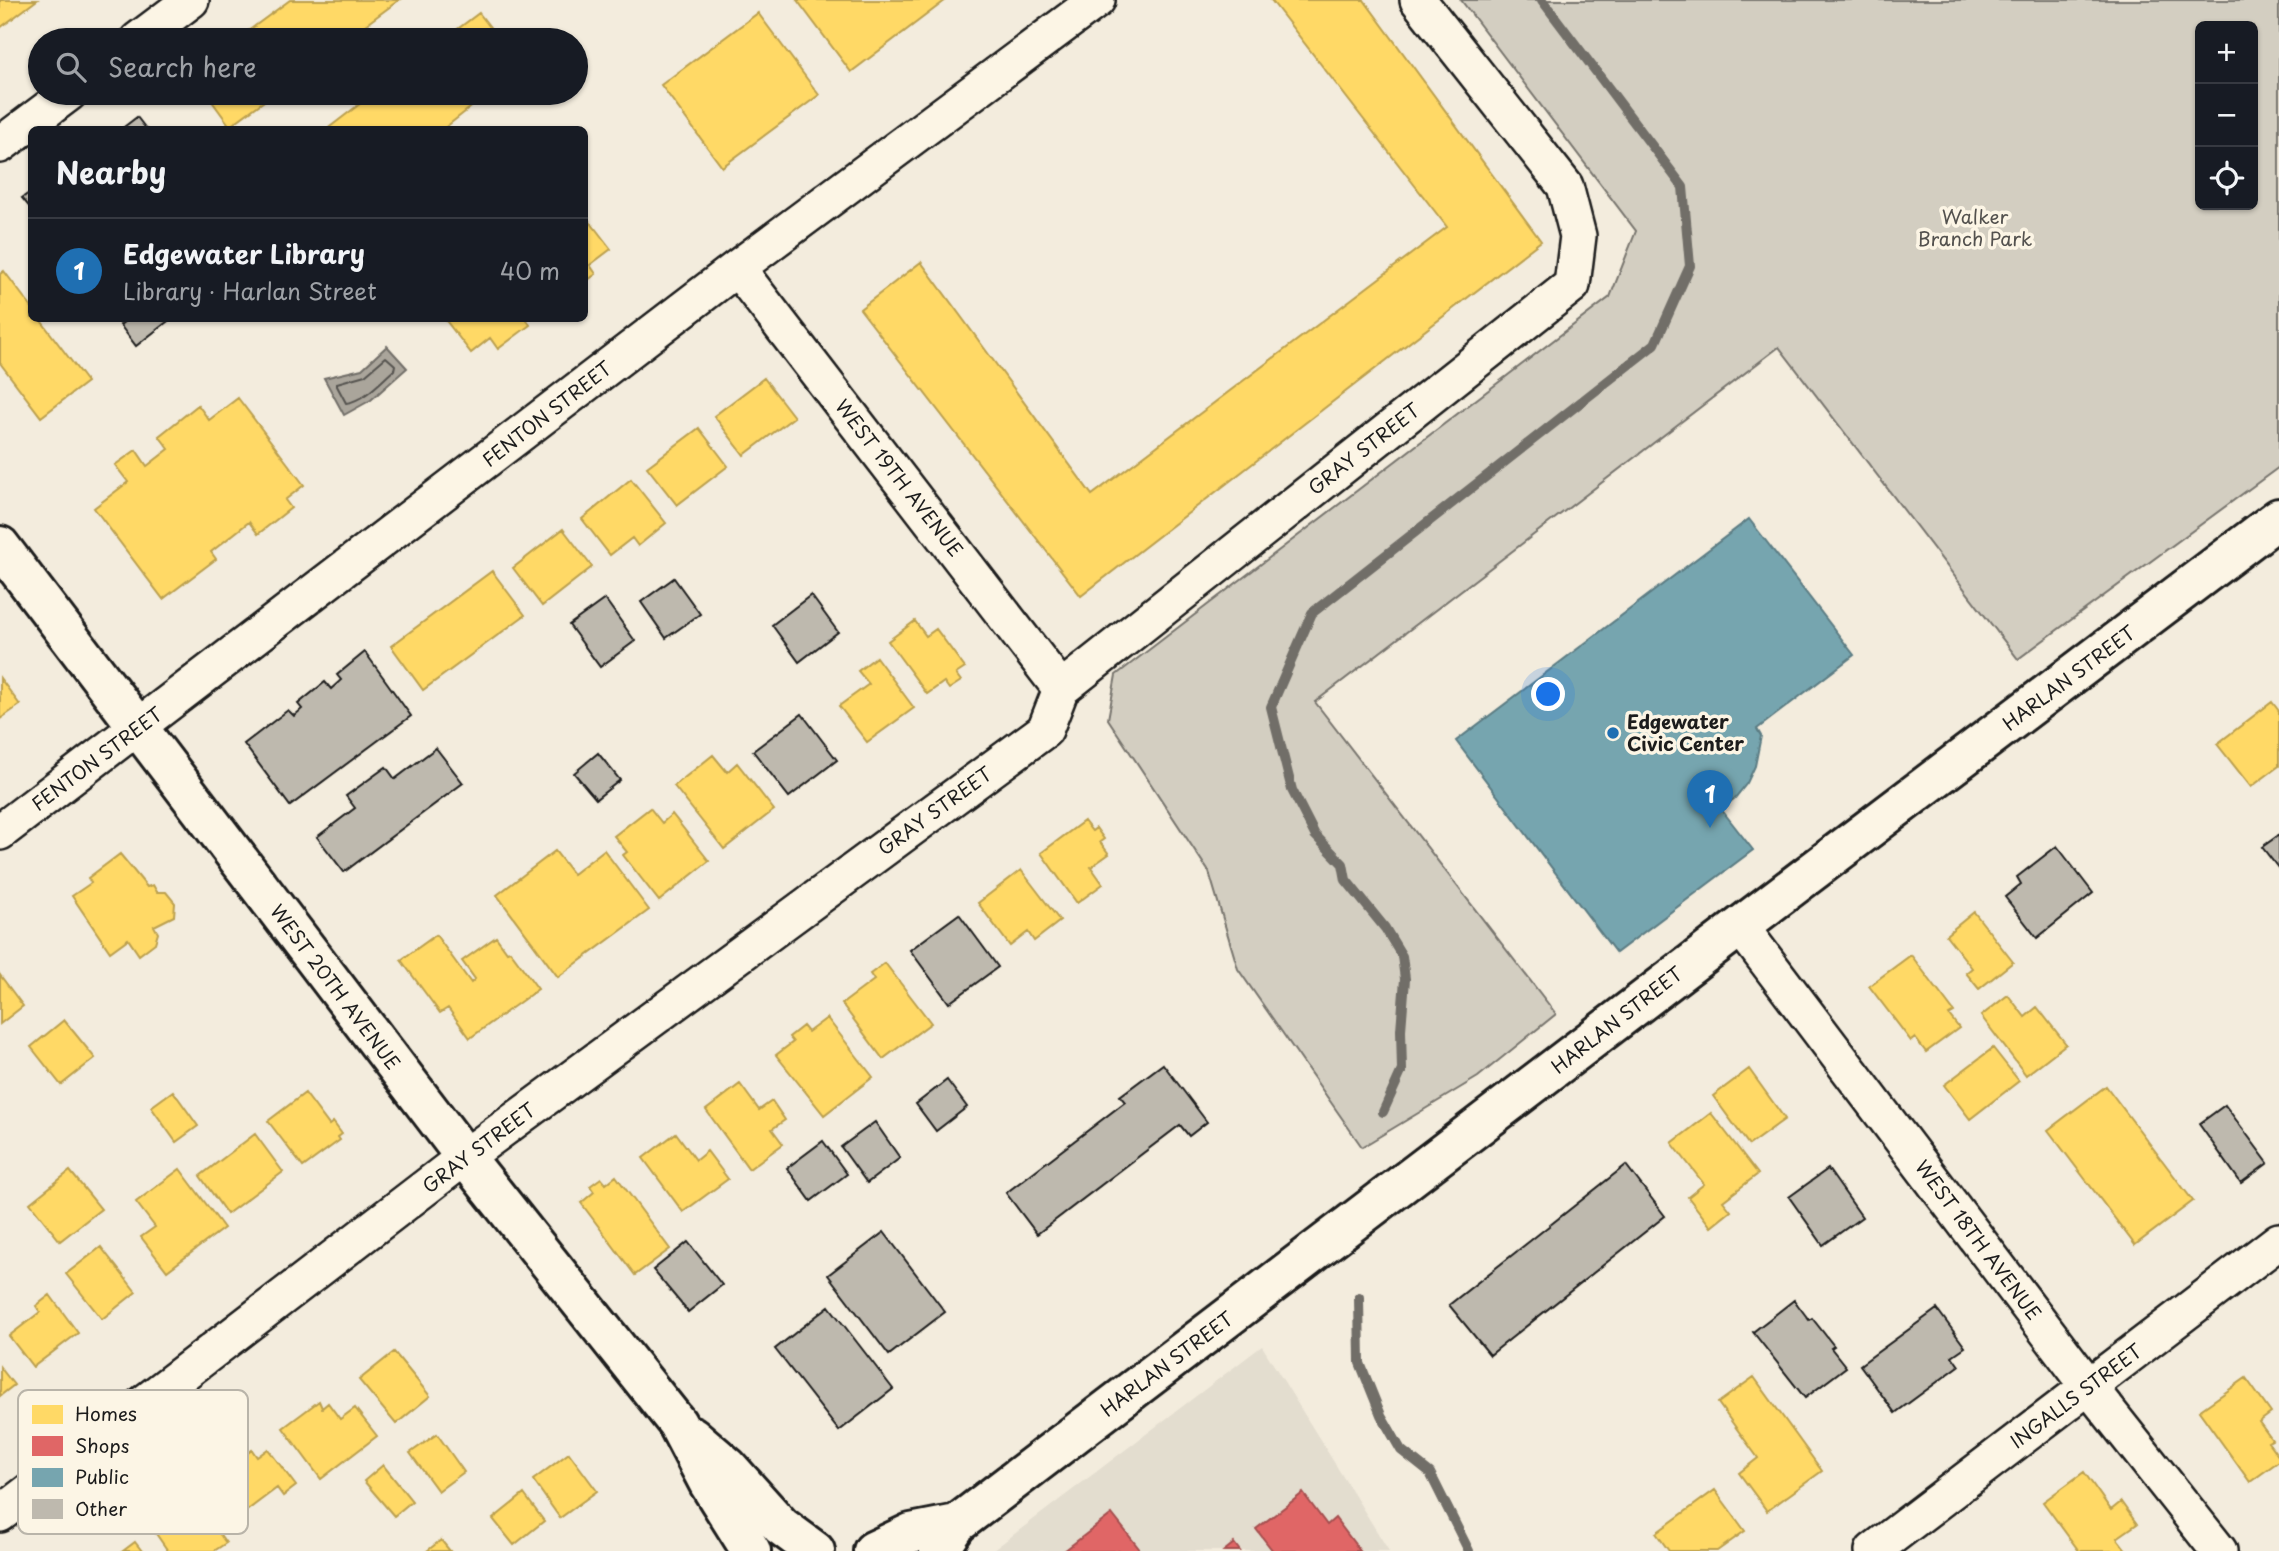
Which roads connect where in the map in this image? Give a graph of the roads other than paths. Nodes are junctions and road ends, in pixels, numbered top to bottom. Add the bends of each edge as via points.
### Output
1 (191, 0) edge
2 (1097, 0) edge
3 (1418, 0) edge
4 (154, 28) edge
5 (53, 105) edge
6 (0, 145) edge
7 (737, 268) junction
8 (2279, 518) edge
9 (0, 546) edge
10 (1061, 689) junction
11 (139, 728) junction
12 (0, 832) edge
13 (1741, 926) junction
14 (465, 1157) junction
15 (2279, 1241) edge
16 (2089, 1387) junction
17 (162, 1390) edge
18 (677, 1423) junction
19 (18, 1500) edge
20 (0, 1514) edge
21 (948, 1538) edge
22 (751, 1551) edge
23 (815, 1551) edge
24 (873, 1551) edge
25 (1873, 1551) edge
26 (2219, 1551) edge

1 - 4 street
2 - 7 street, FENTON STREET
3 - 10 street, GRAY STREET via 1565,186 1578,236 1572,285
5 - 6 street
7 - 10 street, WEST 19TH AVENUE
7 - 11 street, FENTON STREET
8 - 13 street, HARLAN STREET
9 - 11 street, WEST 20TH AVENUE
10 - 14 street, GRAY STREET via 1045,730
11 - 12 street, FENTON STREET
11 - 14 street, WEST 20TH AVENUE
13 - 16 street, WEST 18TH AVENUE
13 - 21 street, HARLAN STREET
14 - 17 street, GRAY STREET
14 - 18 street, WEST 20TH AVENUE
15 - 16 street, INGALLS STREET
16 - 25 street, INGALLS STREET
16 - 26 street, WEST 18TH AVENUE
18 - 22 street, WEST 20TH AVENUE
18 - 23 street, WEST 20TH AVENUE via 728,1467 781,1526
19 - 20 street, GRAY STREET
21 - 24 street, HARLAN STREET via 911,1533

